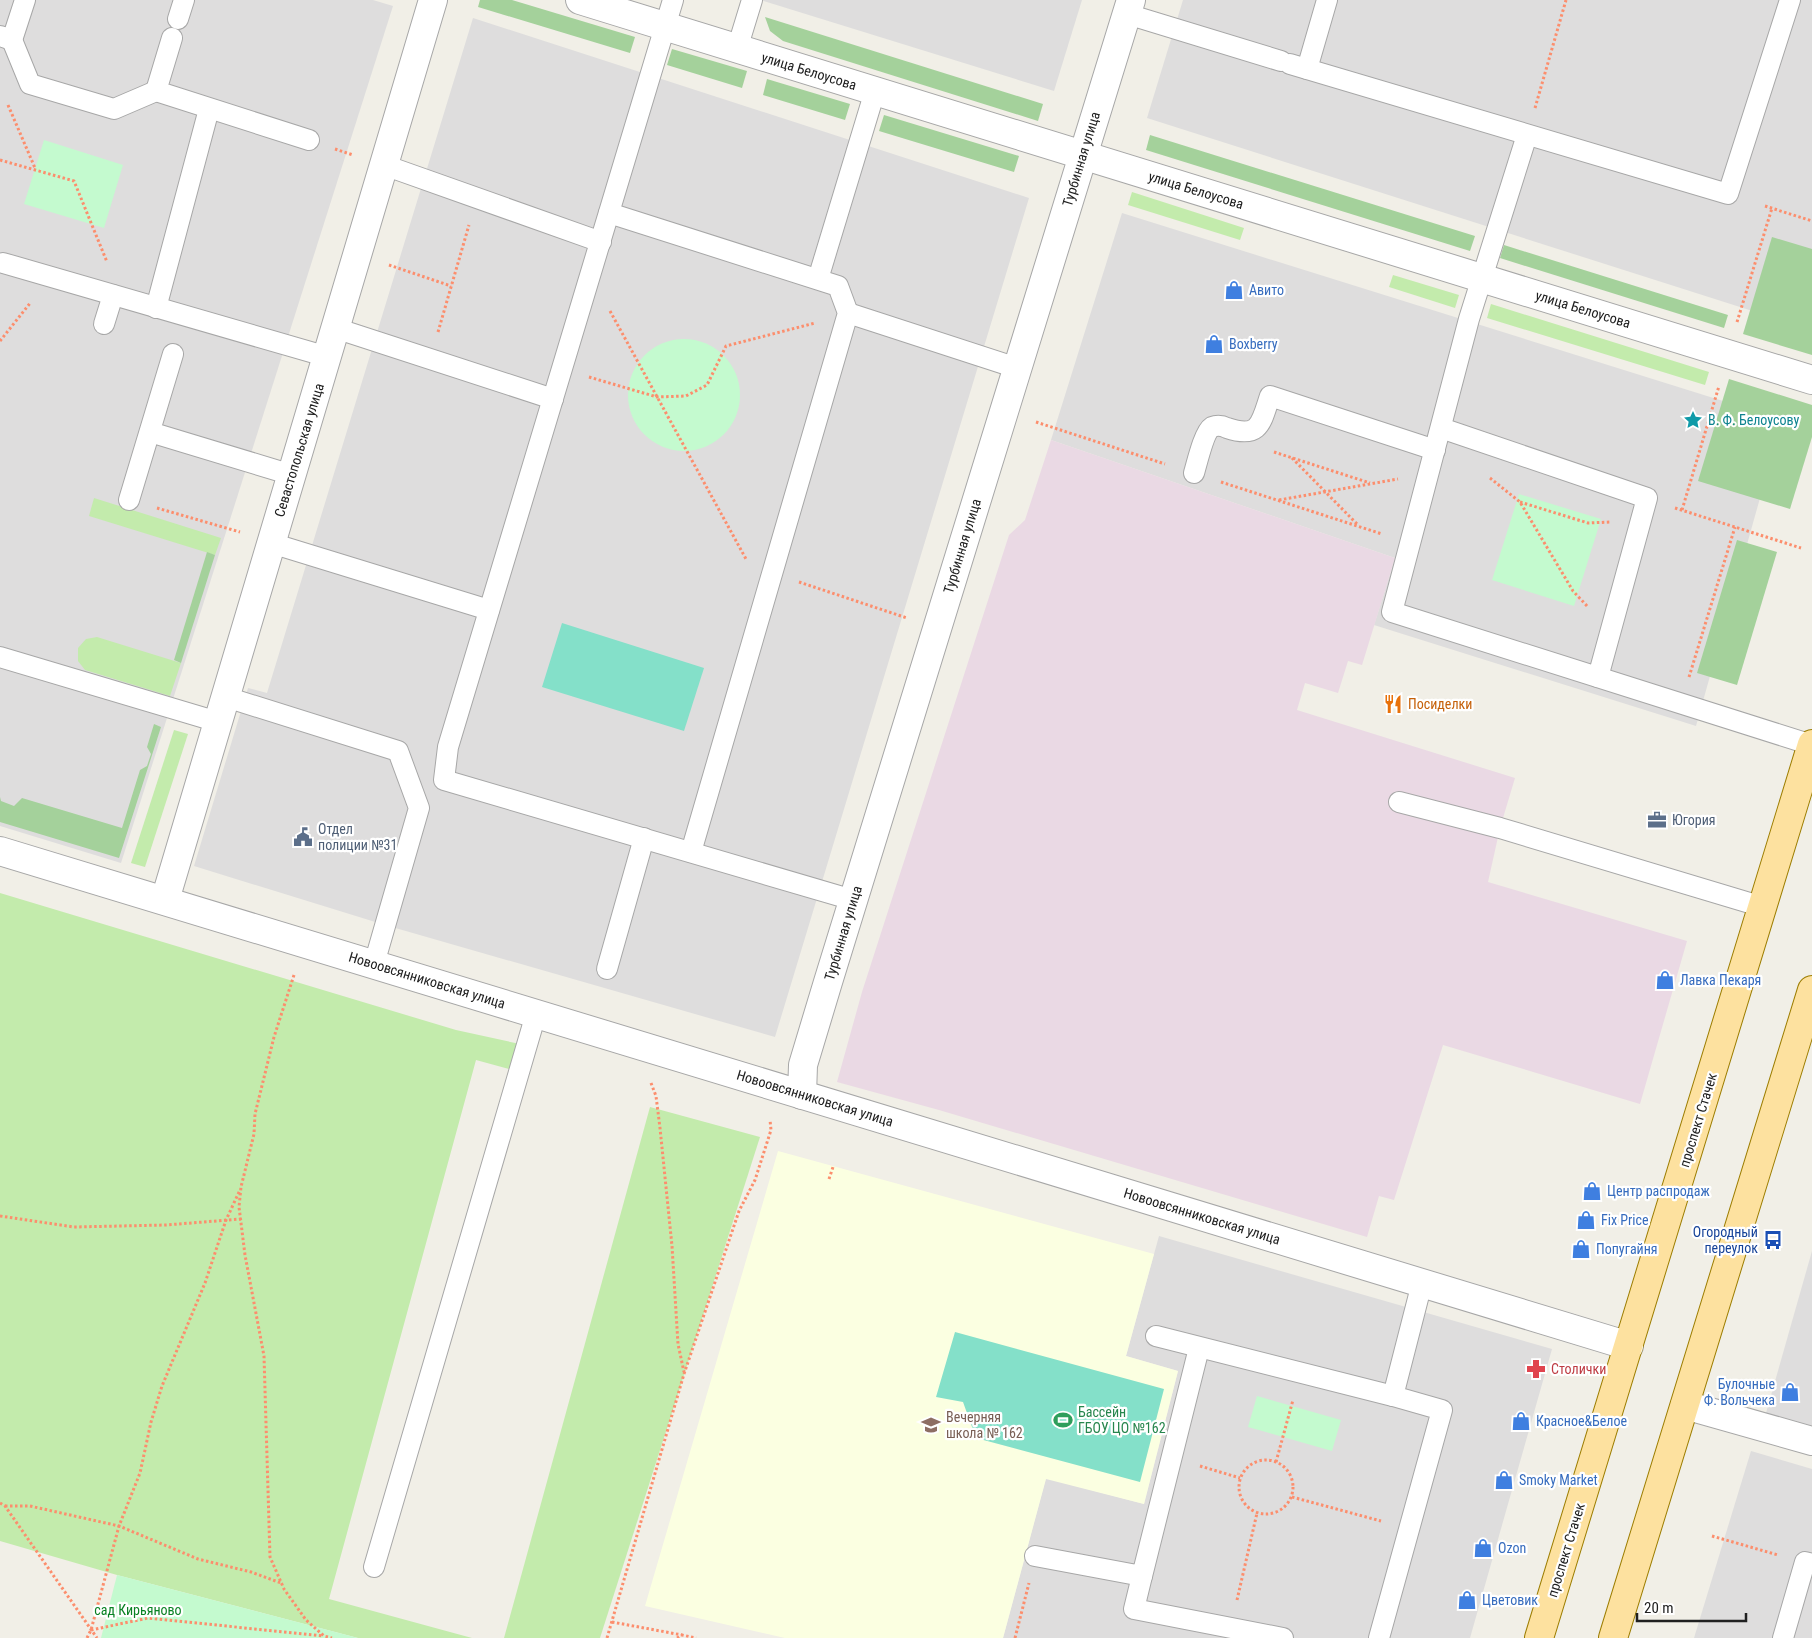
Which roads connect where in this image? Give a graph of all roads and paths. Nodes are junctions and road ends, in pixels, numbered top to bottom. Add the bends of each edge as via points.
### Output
1 (25, 0) edge
2 (433, 0) edge
3 (580, 0) edge
4 (673, 0) edge
5 (752, 0) edge
6 (1327, 0) edge
7 (1566, 0) edge
8 (1790, 0) edge
9 (1129, 7) edge
10 (178, 19) edge
11 (665, 26) junction
12 (6, 38) edge
13 (737, 49) junction
14 (1293, 65) junction
15 (875, 91) junction
16 (156, 92) junction
17 (7, 102) dead end
18 (209, 108) junction
19 (1527, 134) junction
20 (308, 140) dead end
21 (1083, 155) junction
22 (0, 160) edge
23 (384, 165) junction
24 (35, 169) junction
25 (476, 198) junction
26 (1765, 206) dead end
27 (1772, 208) junction
28 (609, 213) junction
29 (1812, 221) edge
30 (601, 242) junction
31 (3, 264) dead end
32 (108, 264) dead end
33 (389, 265) dead end
34 (590, 275) junction
35 (51, 278) junction
36 (1481, 278) junction
37 (818, 279) junction
38 (451, 286) junction
39 (113, 296) junction
40 (156, 308) junction
41 (848, 314) junction
42 (816, 322) dead end
43 (104, 324) dead end
44 (1736, 325) dead end
45 (335, 328) junction
46 (0, 341) edge
47 (173, 354) dead end
48 (328, 357) junction
49 (430, 359) junction
50 (1017, 368) junction
51 (586, 376) dead end
52 (1812, 380) edge
53 (1720, 382) dead end
54 (657, 397) junction
55 (553, 399) junction
56 (1032, 421) dead end
57 (1441, 428) junction
58 (150, 432) junction
59 (1435, 450) junction
60 (1194, 473) junction
61 (1485, 473) dead end
62 (292, 475) junction
63 (1326, 491) junction
64 (1647, 498) junction
65 (129, 500) joint
66 (1278, 500) junction
67 (1520, 502) junction
68 (1682, 510) junction
69 (1641, 519) junction
70 (1360, 526) junction
71 (1734, 527) junction
72 (240, 532) dead end
73 (1388, 536) dead end
74 (272, 543) junction
75 (1801, 548) dead end
76 (748, 562) dead end
77 (772, 573) junction
78 (489, 610) junction
79 (907, 618) dead end
80 (1611, 632) junction
81 (0, 657) edge
82 (1598, 677) junction
83 (1680, 704) junction
84 (222, 710) junction
85 (1812, 745) edge
86 (1399, 802) dead end
87 (644, 838) junction
88 (0, 851) edge
89 (691, 852) junction
90 (165, 900) junction
91 (853, 900) junction
92 (1763, 907) junction
93 (374, 964) junction
94 (296, 967) dead end
95 (606, 969) dead end
96 (1812, 990) edge
97 (536, 1014) junction
98 (650, 1081) dead end
99 (802, 1095) junction
100 (769, 1112) dead end
101 (833, 1167) dead end
102 (829, 1180) dead end
103 (241, 1187) junction
104 (0, 1216) edge
105 (226, 1220) junction
106 (241, 1220) junction
107 (1422, 1283) junction
108 (1156, 1336) dead end
109 (1629, 1346) junction
110 (1199, 1348) junction
111 (1300, 1372) junction
112 (684, 1374) junction
113 (1393, 1396) junction
114 (1685, 1405) junction
115 (1812, 1441) edge
116 (1171, 1458) junction
117 (1276, 1462) junction
118 (1240, 1478) junction
119 (1292, 1497) junction
120 (0, 1503) edge
121 (5, 1506) junction
122 (1257, 1513) junction
123 (119, 1526) junction
124 (1408, 1529) junction
125 (1712, 1536) dead end
126 (1035, 1556) joint
127 (1808, 1563) edge
128 (374, 1567) dead end
129 (1142, 1576) junction
130 (281, 1583) junction
131 (612, 1622) junction
132 (1231, 1628) junction
133 (91, 1630) junction
134 (682, 1635) junction
135 (324, 1636) junction
136 (87, 1638) edge
137 (97, 1638) edge
138 (332, 1638) edge
139 (608, 1638) edge
140 (677, 1638) edge
141 (696, 1638) edge
142 (1015, 1638) edge
143 (1283, 1638) edge
144 (1378, 1638) edge
145 (1539, 1638) edge
146 (1613, 1638) edge
147 (1783, 1638) edge

1 - 12 lane
2 - 23 street, Севастопольская улица
3 - 11 street, улица Белоусова
4 - 11 lane
5 - 13 lane
6 - 14 lane
7 - 19 path
8 - 19 lane via 1728,194
9 - 14 lane
9 - 21 street, Турбинная улица
10 - 16 lane
11 - 13 street, улица Белоусова
11 - 28 lane
12 - 16 lane via 30,84 114,109
13 - 15 street, улица Белоусова
14 - 19 lane
15 - 21 street, улица Белоусова
15 - 37 lane
16 - 18 lane
17 - 24 path
18 - 20 lane
18 - 40 lane
19 - 36 lane
21 - 36 street, улица Белоусова
21 - 50 street, Турбинная улица
22 - 24 path
23 - 25 lane
23 - 45 street, Севастопольская улица
24 - 32 path via 74,181
25 - 30 lane
25 - 38 path
26 - 27 path
27 - 29 path
27 - 44 path
28 - 30 lane
28 - 37 lane
30 - 34 lane
31 - 35 lane
33 - 38 path
34 - 54 path
34 - 55 lane
35 - 39 lane
35 - 46 path
36 - 52 street, улица Белоусова
36 - 57 lane
37 - 41 lane via 838,286
38 - 49 path
39 - 40 lane
39 - 43 lane
40 - 48 lane
41 - 50 lane
41 - 77 lane
42 - 54 path via 726,346 707,385 686,396
45 - 48 street, Севастопольская улица
45 - 49 lane
47 - 58 lane
48 - 62 street, Севастопольская улица
49 - 55 lane
50 - 91 street, Турбинная улица
51 - 54 path
53 - 68 path
54 - 76 path
55 - 78 lane
56 - 60 path
57 - 59 lane
57 - 64 lane
58 - 62 lane
58 - 65 lane
59 - 60 lane via 1270,396 1260,424 1253,430 1243,433 1221,426 1212,427
59 - 82 lane via 1392,612
60 - 66 path
61 - 67 path
62 - 74 street, Севастопольская улица
63 - 63 path via 1371,483 1292,458 1319,484
63 - 66 path
63 - 70 path
64 - 68 path
64 - 69 lane
65 - 72 path
66 - 70 path
67 - 69 path via 1588,523
67 - 80 path via 1573,591
68 - 71 path
69 - 80 lane
70 - 73 path
71 - 75 path
71 - 83 path
74 - 78 lane
74 - 84 street, Севастопольская улица
77 - 79 path
77 - 89 lane
78 - 87 lane via 448,747 444,780
80 - 82 lane
81 - 84 lane
82 - 83 lane
83 - 85 lane
84 - 90 street, Севастопольская улица
84 - 93 lane via 398,751 419,808
85 - 92 main road, проспект Стачек
86 - 92 lane via 1500,828
87 - 89 lane
87 - 95 lane
88 - 90 street, Новоовсянниковская улица
89 - 91 lane
90 - 93 street, Новоовсянниковская улица
91 - 99 street, Турбинная улица via 803,1065
92 - 109 main road, проспект Стачек
93 - 97 street, Новоовсянниковская улица
94 - 103 path via 274,1037
96 - 114 main road
97 - 99 street, Новоовсянниковская улица
97 - 128 lane
98 - 112 path via 658,1112 678,1344
99 - 107 street, Новоовсянниковская улица
100 - 112 path via 770,1130 755,1180 739,1211
101 - 102 path
103 - 105 path
103 - 106 path
104 - 105 path via 74,1227
105 - 106 path
105 - 123 path via 205,1283 162,1386 140,1473
106 - 130 path via 264,1356 270,1557
107 - 109 street, Новоовсянниковская улица
107 - 113 lane
108 - 110 lane
109 - 145 main road, проспект Стачек
110 - 111 lane
110 - 116 lane
111 - 113 lane
111 - 117 path
112 - 131 path
113 - 124 lane via 1442,1410
114 - 115 street
114 - 146 main road
116 - 118 path
116 - 129 lane
117 - 118 path via 1261,1460 1248,1466
117 - 119 path via 1288,1469 1294,1482
118 - 122 path via 1242,1499
119 - 122 path via 1284,1508 1271,1514
119 - 124 path
120 - 121 path
121 - 123 path via 30,1506
121 - 133 path
122 - 132 path
123 - 130 path via 198,1559
123 - 133 path
124 - 144 lane
125 - 127 path
126 - 129 lane
126 - 142 path
127 - 147 lane
129 - 132 lane via 1134,1609
130 - 135 path via 306,1620
131 - 134 path
131 - 139 path
132 - 143 lane
133 - 135 path via 148,1618
133 - 136 path
133 - 137 path
134 - 140 path
134 - 141 path
135 - 138 path

